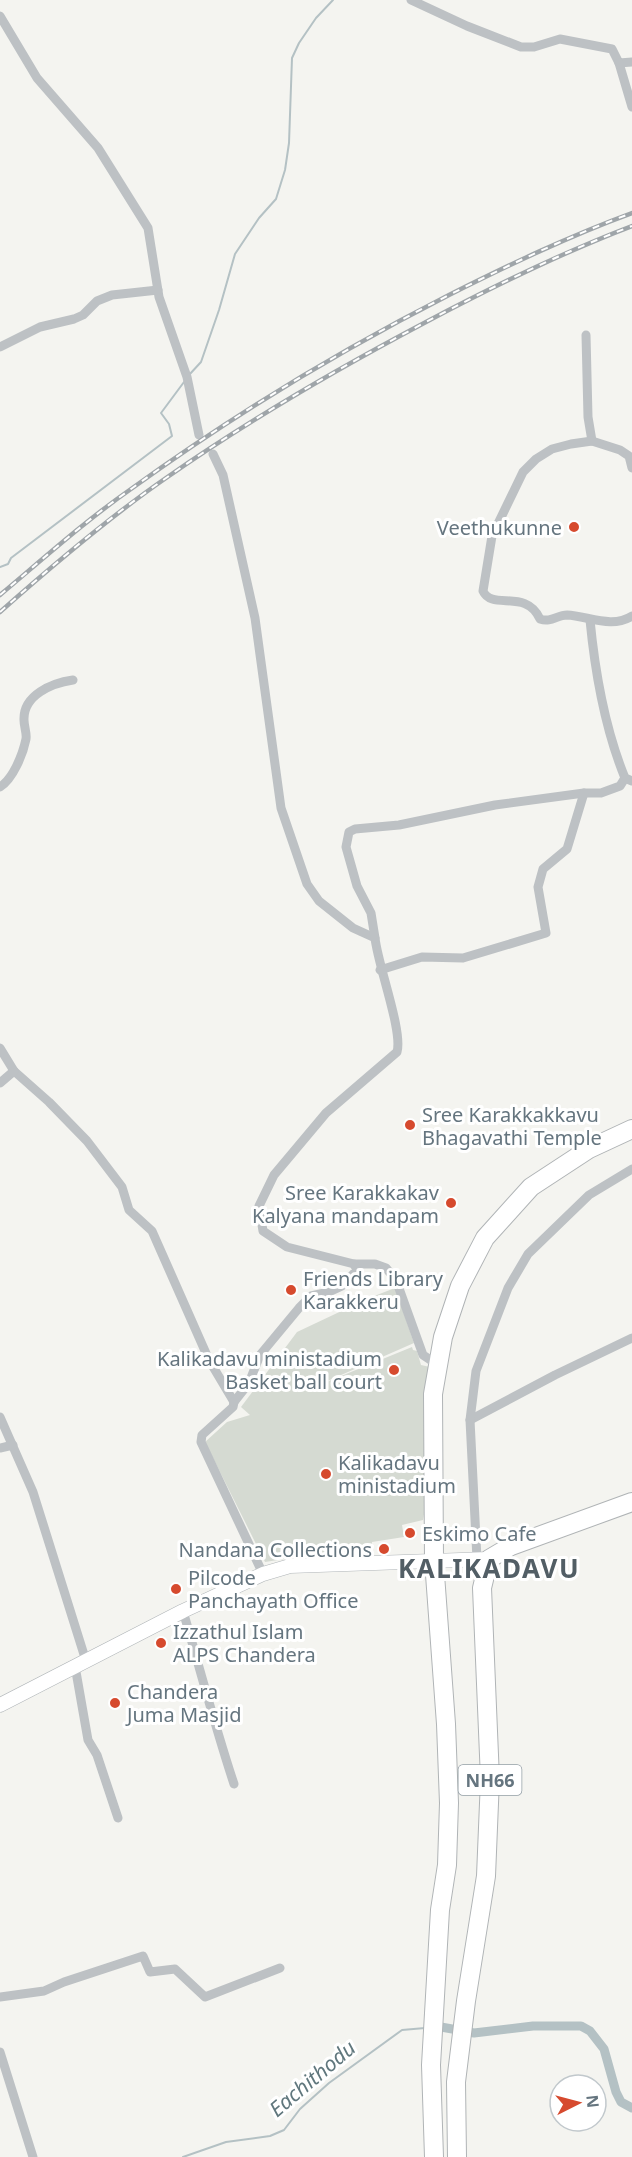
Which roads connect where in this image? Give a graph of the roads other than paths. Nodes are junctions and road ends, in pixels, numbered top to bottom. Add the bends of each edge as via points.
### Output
1 (411, 0) edge
2 (0, 16) edge
3 (632, 62) edge
4 (619, 63) junction
5 (632, 107) edge
6 (158, 290) junction
7 (586, 335) dead end
8 (0, 346) edge
9 (199, 435) dead end
10 (592, 441) junction
11 (213, 454) dead end
12 (632, 468) edge
13 (632, 616) edge
14 (590, 620) junction
15 (73, 680) dead end
16 (629, 780) edge
17 (0, 787) edge
18 (584, 793) junction
19 (375, 938) junction
20 (380, 970) junction
21 (0, 1048) edge
22 (14, 1071) junction
23 (0, 1083) edge
24 (632, 1129) edge
25 (632, 1169) edge
26 (354, 1264) junction
27 (632, 1338) edge
28 (438, 1365) junction
29 (234, 1401) junction
30 (0, 1417) edge
31 (470, 1420) junction
32 (13, 1445) junction
33 (0, 1448) edge
34 (632, 1502) edge
35 (483, 1559) junction
36 (434, 1561) junction
37 (263, 1574) junction
38 (183, 1611) junction
39 (81, 1664) junction
40 (0, 1705) edge
41 (234, 1784) dead end
42 (118, 1818) dead end
43 (280, 1968) dead end
44 (0, 1997) edge
45 (0, 2052) edge
46 (33, 2157) edge
47 (434, 2157) edge
48 (457, 2157) edge

1 - 4 street via 521,47 560,39 612,49
2 - 6 street via 37,78 98,148 148,228
3 - 4 street
4 - 5 street
6 - 8 street via 112,295 74,319 40,327
6 - 9 street via 188,380
7 - 10 street
10 - 12 street via 620,450 628,456
10 - 14 street via 552,449 523,472 492,536 483,591 491,599 528,604 546,621 566,615
11 - 19 street via 223,475 255,618 281,808 307,884 319,901 353,928
13 - 14 street via 603,622
14 - 16 street via 616,754
15 - 17 street via 39,692 29,702 24,718 27,737 13,772
16 - 18 street via 601,794
18 - 19 street via 349,832 346,847 357,886 372,913
18 - 20 street via 567,849 543,869 538,887 546,933 463,958 422,957
19 - 20 street
20 - 26 street via 399,1036 397,1052 326,1113 274,1175 259,1206 263,1231 287,1247
21 - 22 street
22 - 23 street
22 - 29 street via 87,1141 122,1187 129,1210 152,1231 209,1360
24 - 28 highway, NH66 via 589,1149 531,1187 485,1238 460,1286 442,1337
25 - 31 street via 590,1195 528,1254 508,1288 476,1371
26 - 28 street via 375,1264 396,1280 423,1355
26 - 29 street via 357,1270 342,1286 311,1296 299,1308 260,1355 249,1383
27 - 31 street
28 - 36 highway, NH66 via 434,1394
29 - 37 street via 233,1407 202,1435 201,1442
30 - 32 street
31 - 35 street
32 - 33 street
32 - 39 street via 33,1492
34 - 35 highway
35 - 36 main road
35 - 48 highway, NH66 via 490,1779 486,1876 456,2082
36 - 37 main road via 290,1566
36 - 47 highway, NH66 via 449,1803 431,2064
37 - 38 main road
38 - 39 main road
38 - 41 street
39 - 40 main road
39 - 42 street via 88,1740 97,1755
43 - 44 street via 205,1998 175,1969 150,1972 143,1956 44,1991
45 - 46 street

